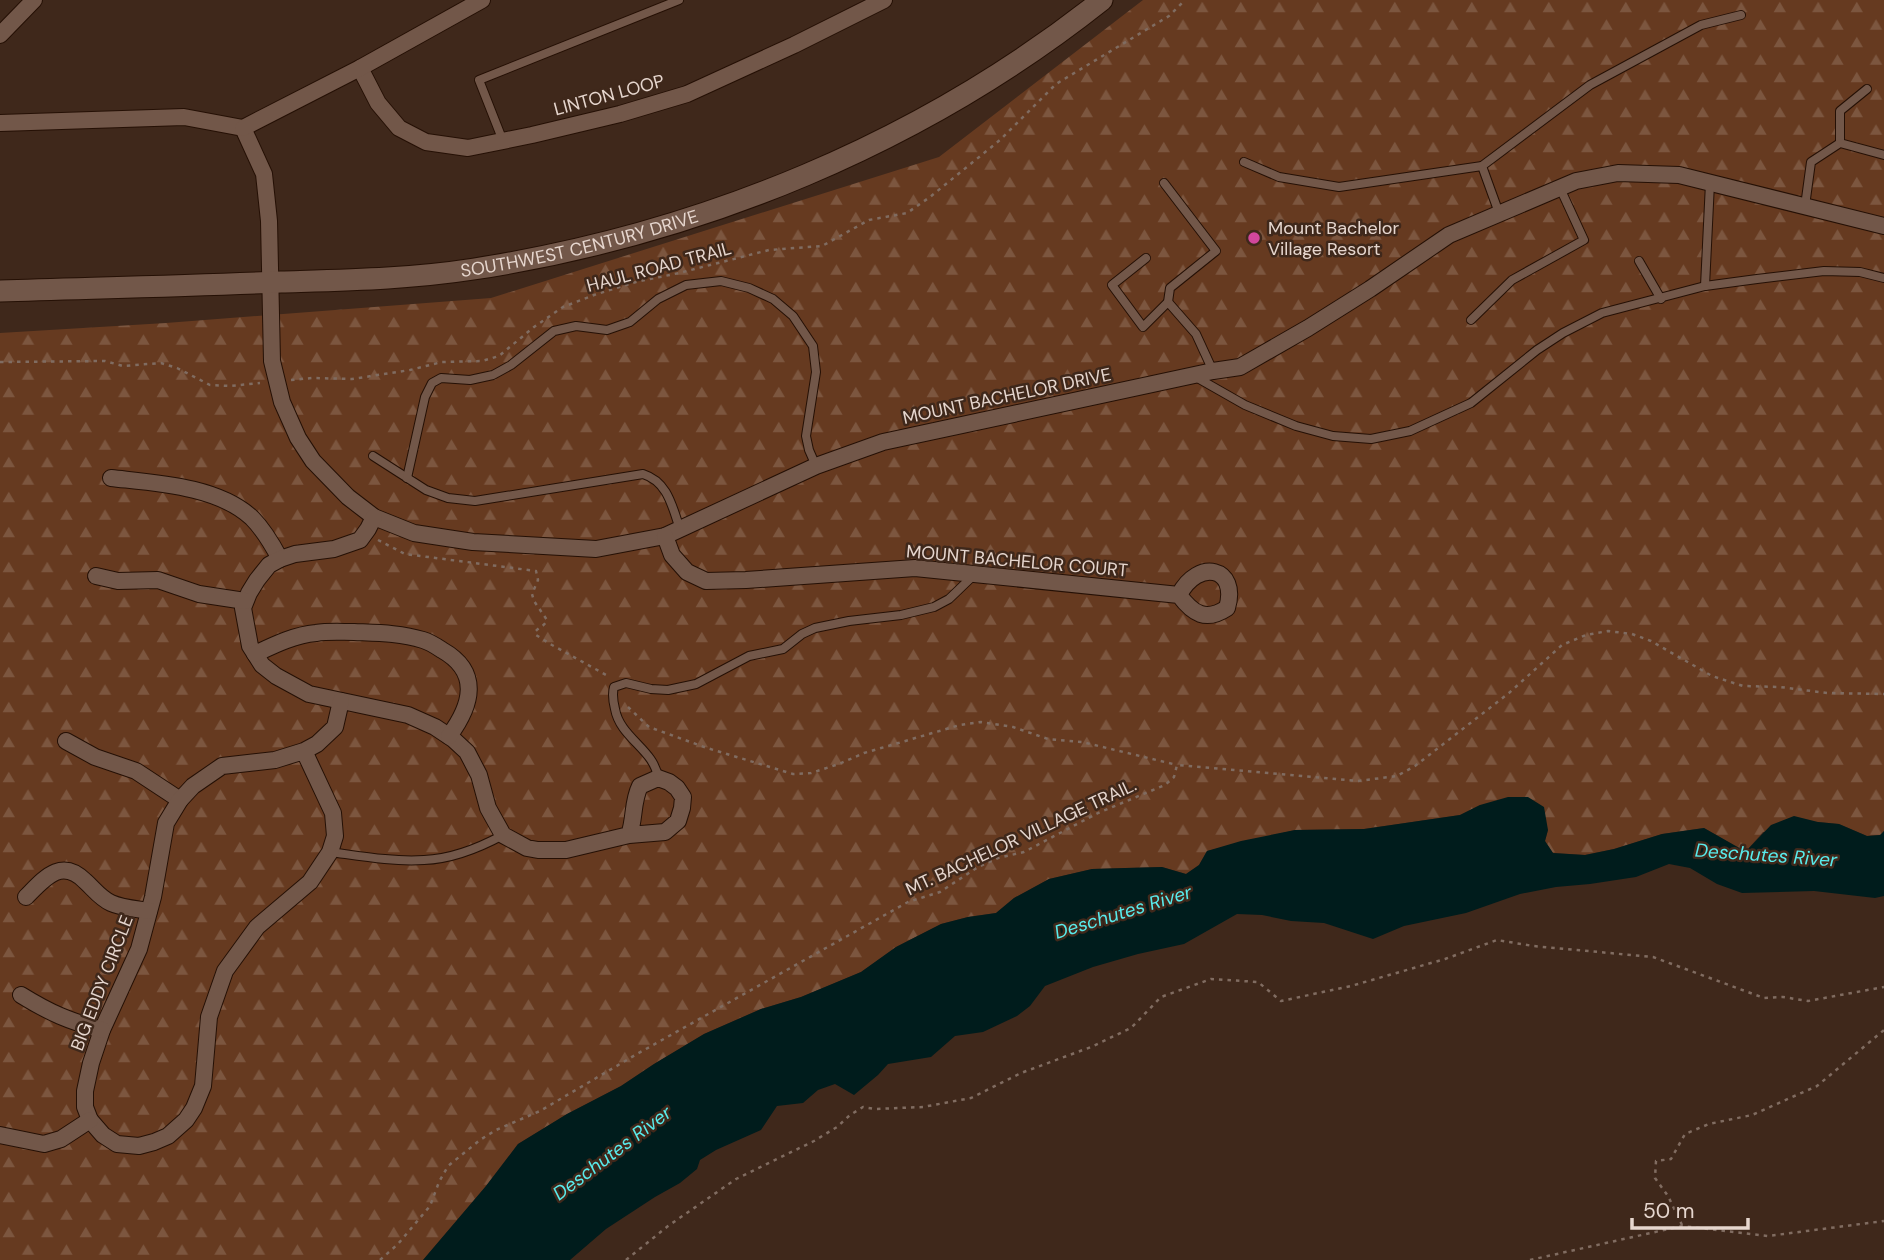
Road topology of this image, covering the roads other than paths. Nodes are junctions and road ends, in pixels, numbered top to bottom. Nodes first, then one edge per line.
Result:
1 (34, 0) edge
2 (482, 0) edge
3 (679, 0) edge
4 (884, 0) edge
5 (1102, 0) edge
6 (1741, 15) dead end
7 (0, 35) edge
8 (360, 68) junction
9 (1867, 89) dead end
10 (0, 123) edge
11 (243, 128) junction
12 (503, 141) junction
13 (1840, 143) junction
14 (1884, 155) edge
15 (1244, 162) dead end
16 (1482, 166) junction
17 (1164, 183) dead end
18 (1710, 183) junction
19 (1559, 188) junction
20 (1805, 206) junction
21 (1499, 214) junction
22 (1884, 226) edge
23 (1146, 258) dead end
24 (1639, 261) dead end
25 (1884, 278) edge
26 (271, 283) junction
27 (1704, 286) junction
28 (0, 291) edge
29 (1661, 299) junction
30 (1168, 302) junction
31 (1471, 320) dead end
32 (1213, 371) junction
33 (1194, 376) junction
34 (373, 456) dead end
35 (816, 466) junction
36 (111, 478) dead end
37 (407, 478) junction
38 (374, 517) junction
39 (680, 529) junction
40 (665, 536) junction
41 (280, 559) junction
42 (976, 573) junction
43 (96, 576) dead end
44 (1179, 595) dead end
45 (245, 601) junction
46 (255, 654) junction
47 (341, 701) junction
48 (449, 736) junction
49 (66, 741) dead end
50 (303, 751) junction
51 (658, 778) junction
52 (180, 800) junction
53 (503, 835) junction
54 (629, 835) junction
55 (330, 852) junction
56 (26, 897) dead end
57 (149, 911) junction
58 (21, 995) dead end
59 (102, 1030) junction
60 (90, 1120) junction
61 (0, 1135) edge

1 - 7 street
2 - 8 street
3 - 12 lane
4 - 12 street, LINTON LOOP
5 - 26 main road, SOUTHWEST CENTURY DRIVE
6 - 16 lane
8 - 11 street
8 - 12 street, LINTON LOOP
9 - 13 lane
10 - 11 street
11 - 26 street, MOUNT BACHELOR DRIVE
13 - 14 lane
13 - 20 lane
15 - 16 lane
16 - 21 lane
17 - 30 lane
18 - 19 street, MOUNT BACHELOR DRIVE
18 - 20 street, MOUNT BACHELOR DRIVE
18 - 27 lane
19 - 21 street, MOUNT BACHELOR DRIVE
19 - 31 lane
20 - 22 street, MOUNT BACHELOR DRIVE
21 - 32 street, MOUNT BACHELOR DRIVE
23 - 30 lane
24 - 29 lane
25 - 27 lane
26 - 28 main road, SOUTHWEST CENTURY DRIVE
26 - 38 street, MOUNT BACHELOR DRIVE
27 - 29 lane
29 - 33 lane
30 - 32 lane
32 - 33 street, MOUNT BACHELOR DRIVE
33 - 35 street, MOUNT BACHELOR DRIVE
34 - 37 lane
35 - 37 lane
35 - 39 street, MOUNT BACHELOR DRIVE
36 - 41 street
37 - 39 lane
38 - 40 street, MOUNT BACHELOR DRIVE
38 - 41 street
39 - 40 street, MOUNT BACHELOR DRIVE
40 - 42 street, MOUNT BACHELOR COURT
41 - 45 street
42 - 44 street, MOUNT BACHELOR COURT
42 - 51 lane
43 - 45 street
45 - 46 street
46 - 47 street
46 - 48 street
47 - 48 street
47 - 50 street, BIG EDDY CIRCLE
48 - 53 street
49 - 52 street
50 - 52 street, BIG EDDY CIRCLE
50 - 55 street
51 - 54 street
51 - 54 street
52 - 57 street, BIG EDDY CIRCLE
53 - 54 street
53 - 55 lane
55 - 60 street
56 - 57 street
57 - 59 street, BIG EDDY CIRCLE
58 - 59 street
59 - 60 street, BIG EDDY CIRCLE
60 - 61 street

